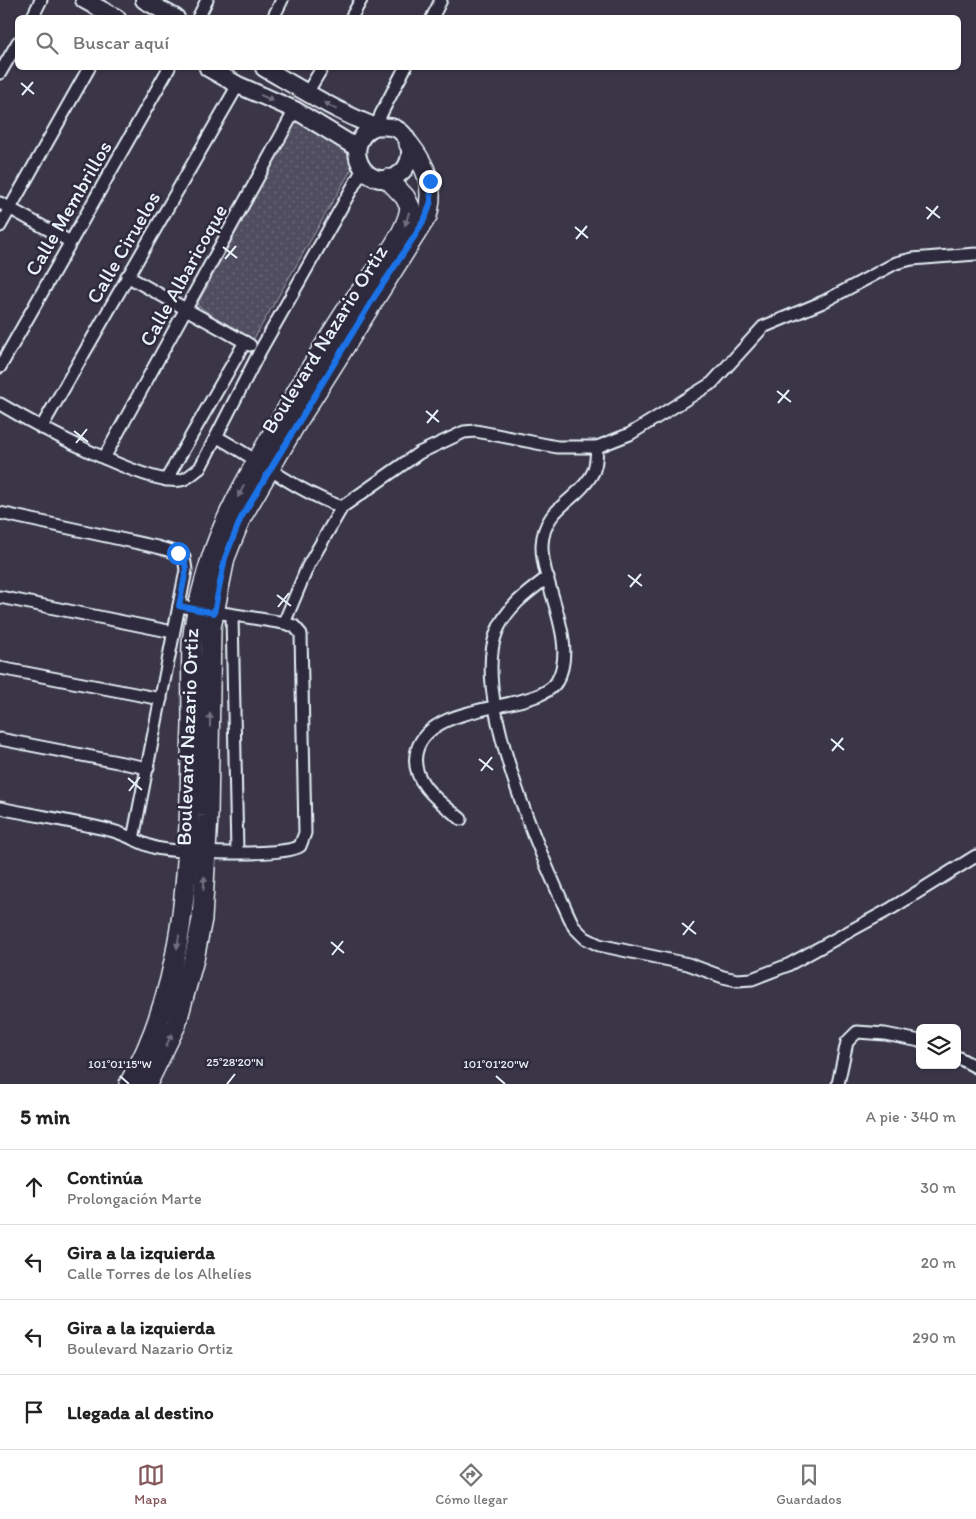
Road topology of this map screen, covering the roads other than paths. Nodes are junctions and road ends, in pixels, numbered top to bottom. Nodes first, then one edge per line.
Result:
1 (41, 0) edge
2 (84, 0) edge
3 (144, 0) edge
4 (207, 0) edge
5 (282, 0) edge
6 (361, 0) edge
7 (441, 0) edge
8 (34, 15) edge
9 (113, 15) edge
10 (171, 15) edge
11 (200, 15) edge
12 (274, 15) edge
13 (353, 15) edge
14 (434, 15) edge
15 (15, 47) edge
16 (88, 70) edge
17 (168, 70) edge
18 (212, 70) edge
19 (267, 70) edge
20 (321, 70) edge
21 (404, 70) edge
22 (0, 73) edge
23 (238, 85) junction
24 (307, 93) junction
25 (295, 110) junction
26 (378, 126) junction
27 (410, 144) junction
28 (357, 148) junction
29 (363, 169) junction
30 (388, 179) junction
31 (5, 205) edge
32 (0, 226) edge
33 (69, 241) junction
34 (976, 254) edge
35 (127, 276) junction
36 (186, 308) junction
37 (245, 342) junction
38 (260, 351) junction
39 (0, 367) edge
40 (0, 404) edge
41 (41, 428) junction
42 (217, 437) junction
43 (597, 447) junction
44 (104, 458) junction
45 (264, 464) junction
46 (166, 480) junction
47 (342, 507) junction
48 (0, 513) edge
49 (548, 577) junction
50 (0, 597) edge
51 (179, 606) junction
52 (206, 611) junction
53 (232, 616) junction
54 (284, 623) junction
55 (173, 632) junction
56 (0, 668) edge
57 (161, 698) junction
58 (496, 705) junction
59 (0, 738) edge
60 (148, 768) junction
61 (0, 808) edge
62 (461, 819) dead end
63 (133, 839) junction
64 (198, 851) junction
65 (237, 852) junction
66 (976, 856) edge
67 (916, 1040) edge
68 (961, 1059) edge
69 (976, 1067) edge
70 (129, 1084) edge
71 (147, 1084) edge
72 (838, 1084) edge

1 - 8 street
2 - 9 street
3 - 10 street
4 - 11 street
5 - 12 street
6 - 13 street
7 - 14 street
15 - 22 street
16 - 31 street
17 - 33 street, Calle Membrillos
18 - 23 street
19 - 24 street
20 - 24 street
21 - 26 street
23 -> 25 street
23 - 35 street, Calle Ciruelos
26 -> 24 street
25 - 28 street
25 - 36 street, Calle Albaricoque
26 - 27 street
26 - 28 street
27 - 30 street
27 - 45 main road, Boulevard Nazario Ortiz
28 - 29 street
29 - 30 street
29 - 38 street
30 -> 45 main road, Boulevard Nazario Ortiz
31 - 32 street
31 - 33 street
33 - 39 street, Calle Membrillos
34 - 43 street
35 - 36 street
35 - 41 street, Calle Ciruelos
36 - 37 street
36 - 44 street, Calle Albaricoque
37 - 38 street
37 - 46 street
38 - 42 street
40 - 41 street
41 - 44 street
42 - 45 street
42 - 46 street
43 - 47 street
43 - 49 street
44 - 46 street
45 - 47 street
45 - 52 main road, Boulevard Nazario Ortiz
47 - 54 street
48 - 51 street
49 - 58 street
49 - 58 street
50 - 55 street
51 - 52 street
51 - 55 street
52 - 53 street
52 - 64 main road, Boulevard Nazario Ortiz
53 - 54 street
53 - 65 street
54 - 65 street
55 - 57 street
56 - 57 street
57 - 60 street
58 - 62 street
58 - 66 street
59 - 60 street
60 - 63 street
61 - 63 street
63 - 64 street
64 - 65 street
64 -> 70 main road, Boulevard Nazario Ortiz
71 -> 64 main road, Boulevard Nazario Ortiz
67 - 72 street
68 - 69 street

